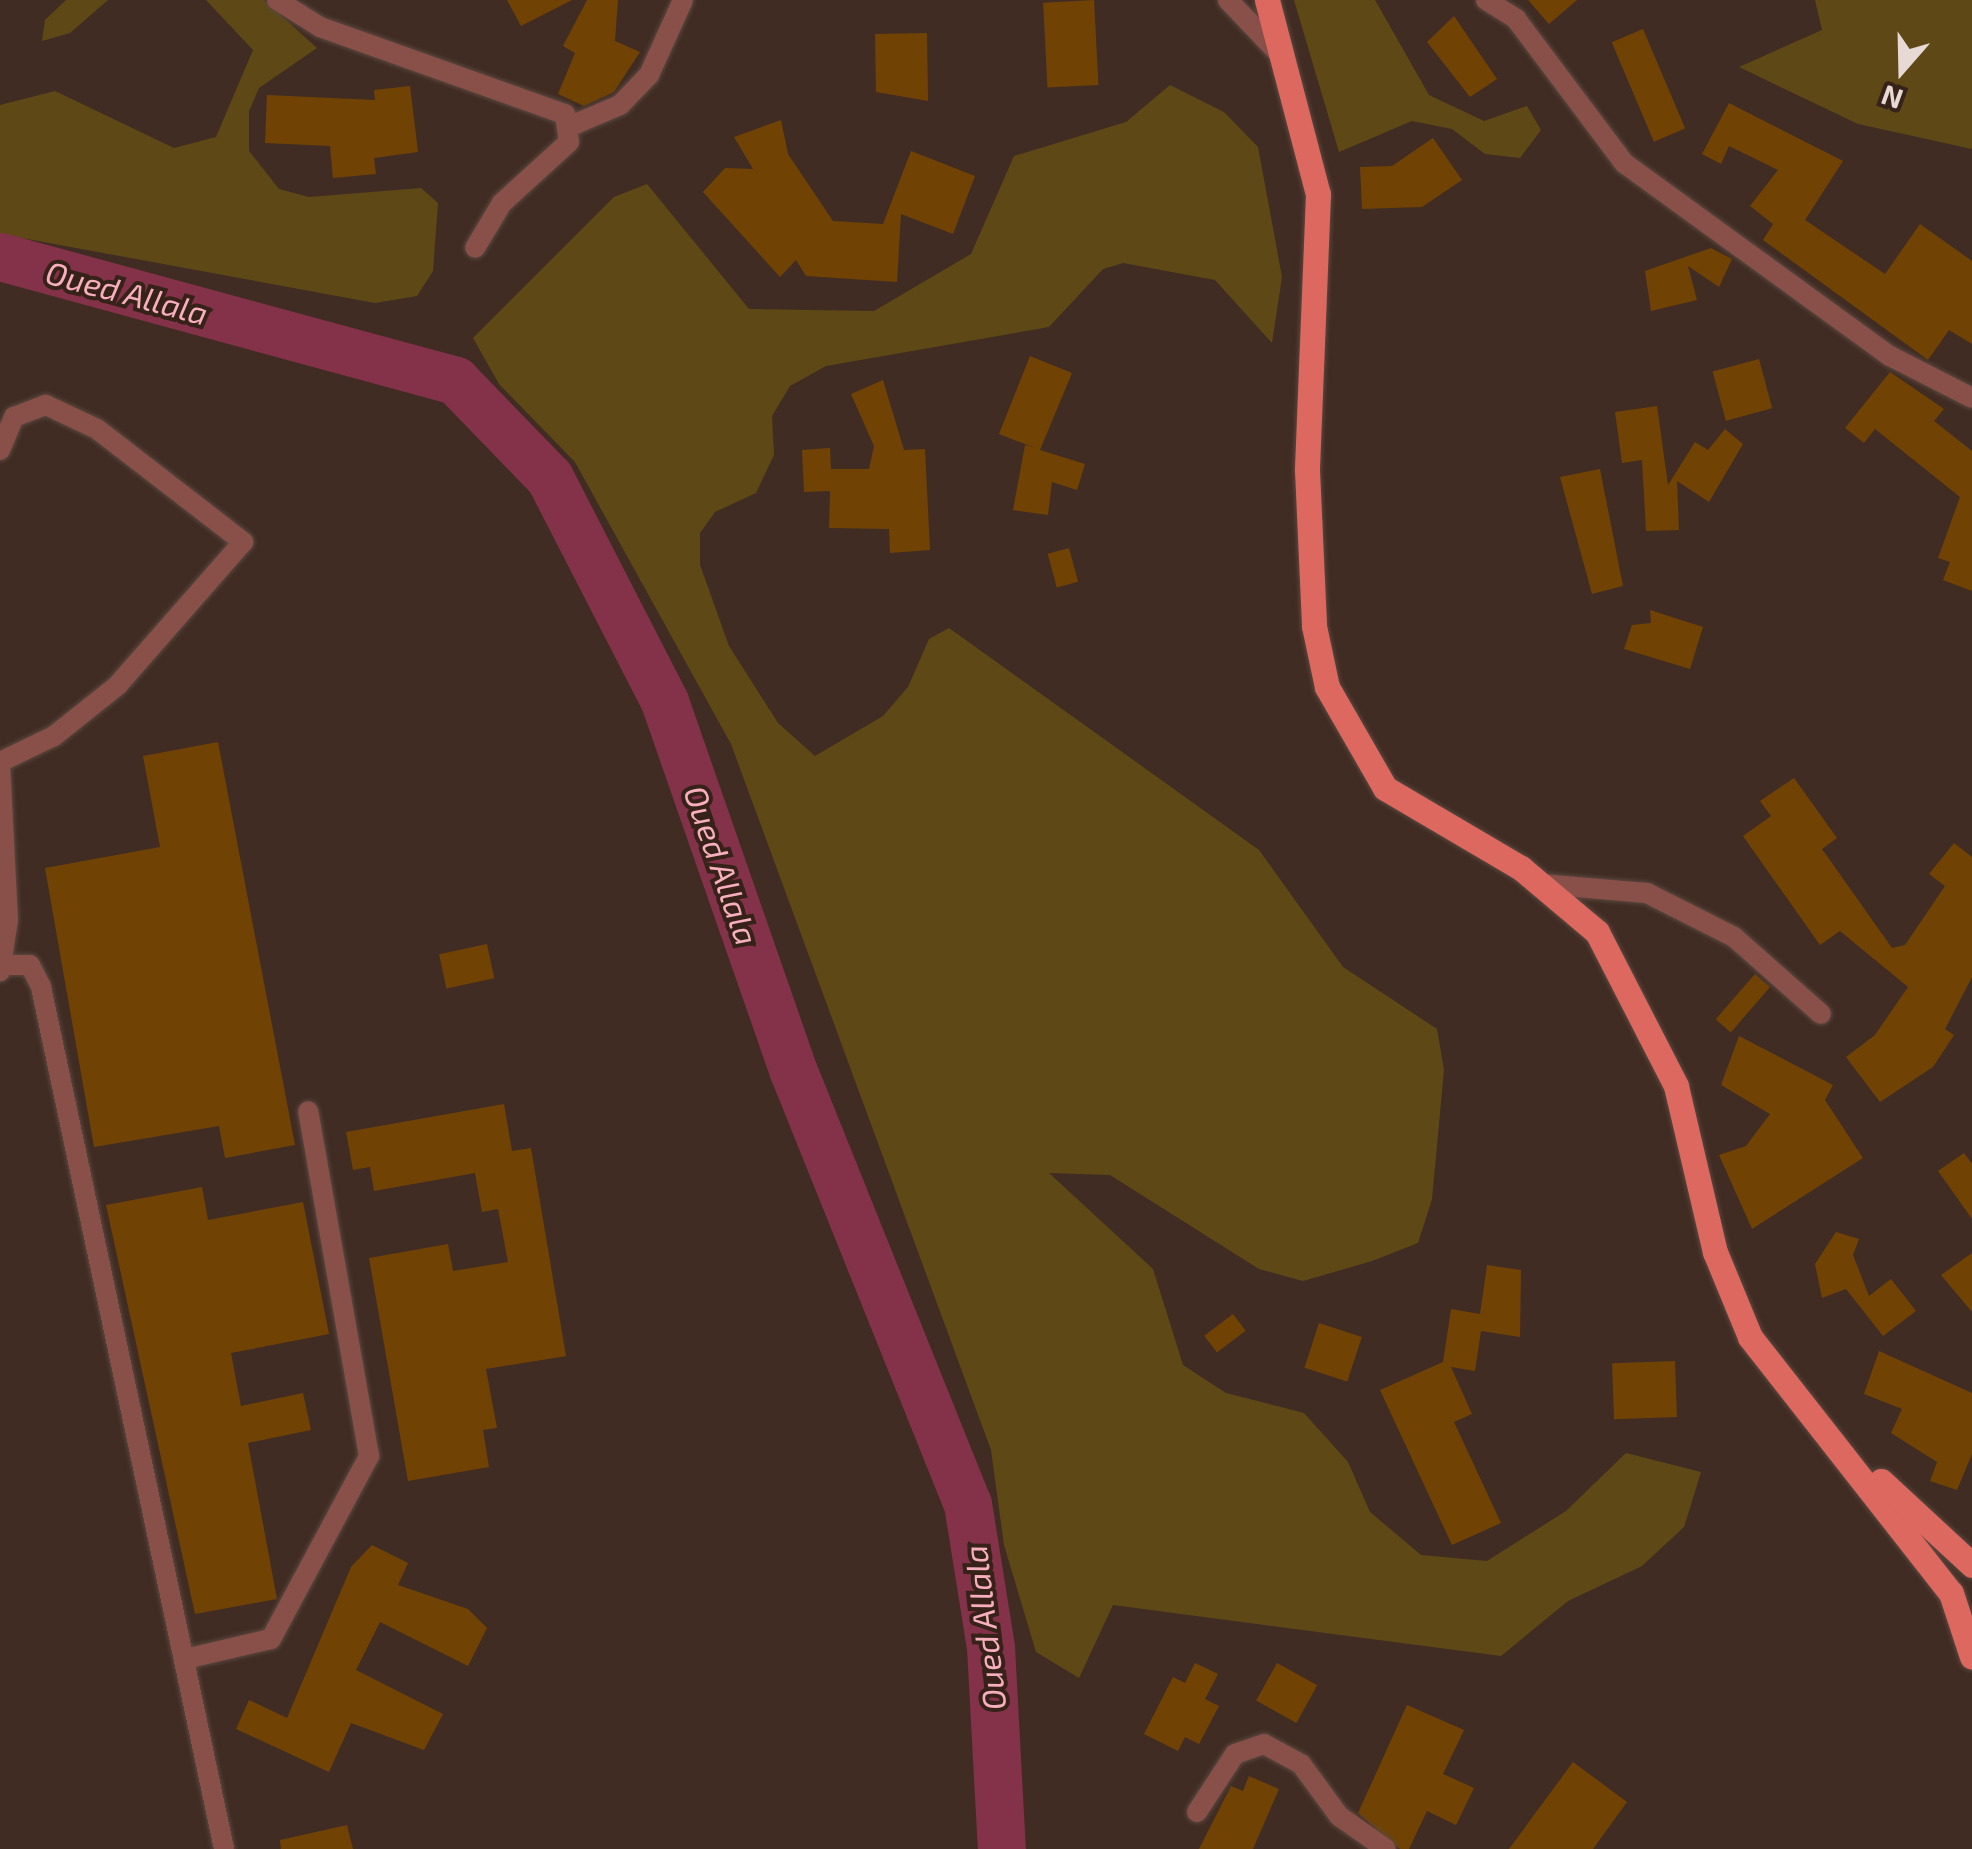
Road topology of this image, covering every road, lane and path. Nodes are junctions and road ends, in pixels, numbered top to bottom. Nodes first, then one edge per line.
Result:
1 (277, 0) edge
2 (684, 0) edge
3 (1228, 0) edge
4 (1267, 0) edge
5 (1486, 0) edge
6 (1284, 60) junction
7 (573, 125) junction
8 (475, 248) dead end
9 (1972, 398) edge
10 (0, 450) edge
11 (0, 762) edge
12 (1542, 884) junction
13 (1, 968) edge
14 (1820, 1014) dead end
15 (308, 1111) dead end
16 (1858, 1464) junction
17 (1972, 1565) edge
18 (1972, 1656) edge
19 (185, 1659) junction
20 (1198, 1812) dead end
21 (224, 1849) edge
22 (1386, 1849) edge

1 - 7 street
2 - 7 street
3 - 6 street
4 - 6 main road
5 - 9 street
6 - 12 main road
7 - 8 street
10 - 11 street
11 - 13 street
12 - 14 street
12 - 16 main road
13 - 19 street
15 - 19 street
16 - 17 main road
16 - 18 main road
19 - 21 street
20 - 22 street

